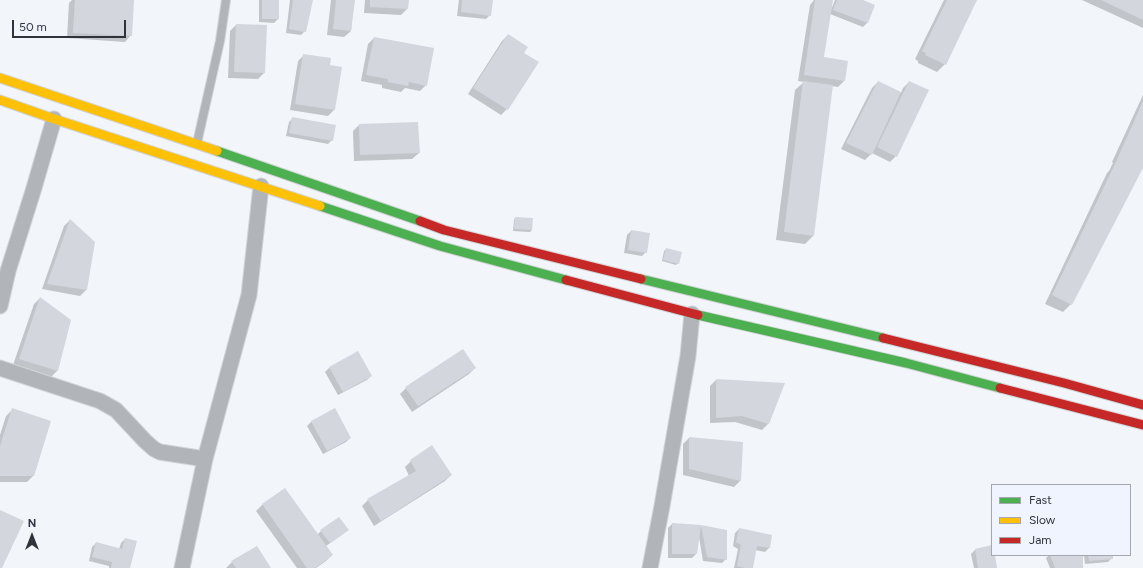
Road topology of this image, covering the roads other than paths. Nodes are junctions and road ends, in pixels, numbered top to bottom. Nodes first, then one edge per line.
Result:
1 (226, 0) edge
2 (0, 78) edge
3 (0, 100) edge
4 (54, 119) junction
5 (197, 144) junction
6 (261, 186) junction
7 (444, 230) junction
8 (440, 246) junction
9 (0, 306) edge
10 (692, 314) junction
11 (910, 345) junction
12 (906, 363) junction
13 (0, 368) edge
14 (1143, 405) edge
15 (1143, 425) edge
16 (205, 459) junction
17 (182, 568) edge
18 (650, 568) edge

1 - 5 lane
2 - 5 street
3 - 4 street
4 - 6 street
4 - 9 street
5 - 7 street
6 - 8 street
6 - 16 street
7 - 8 street
7 - 11 street
8 - 10 street
10 - 12 street
10 - 18 street
11 - 12 street
11 - 14 street
12 - 15 street
13 - 16 street
16 - 17 street

